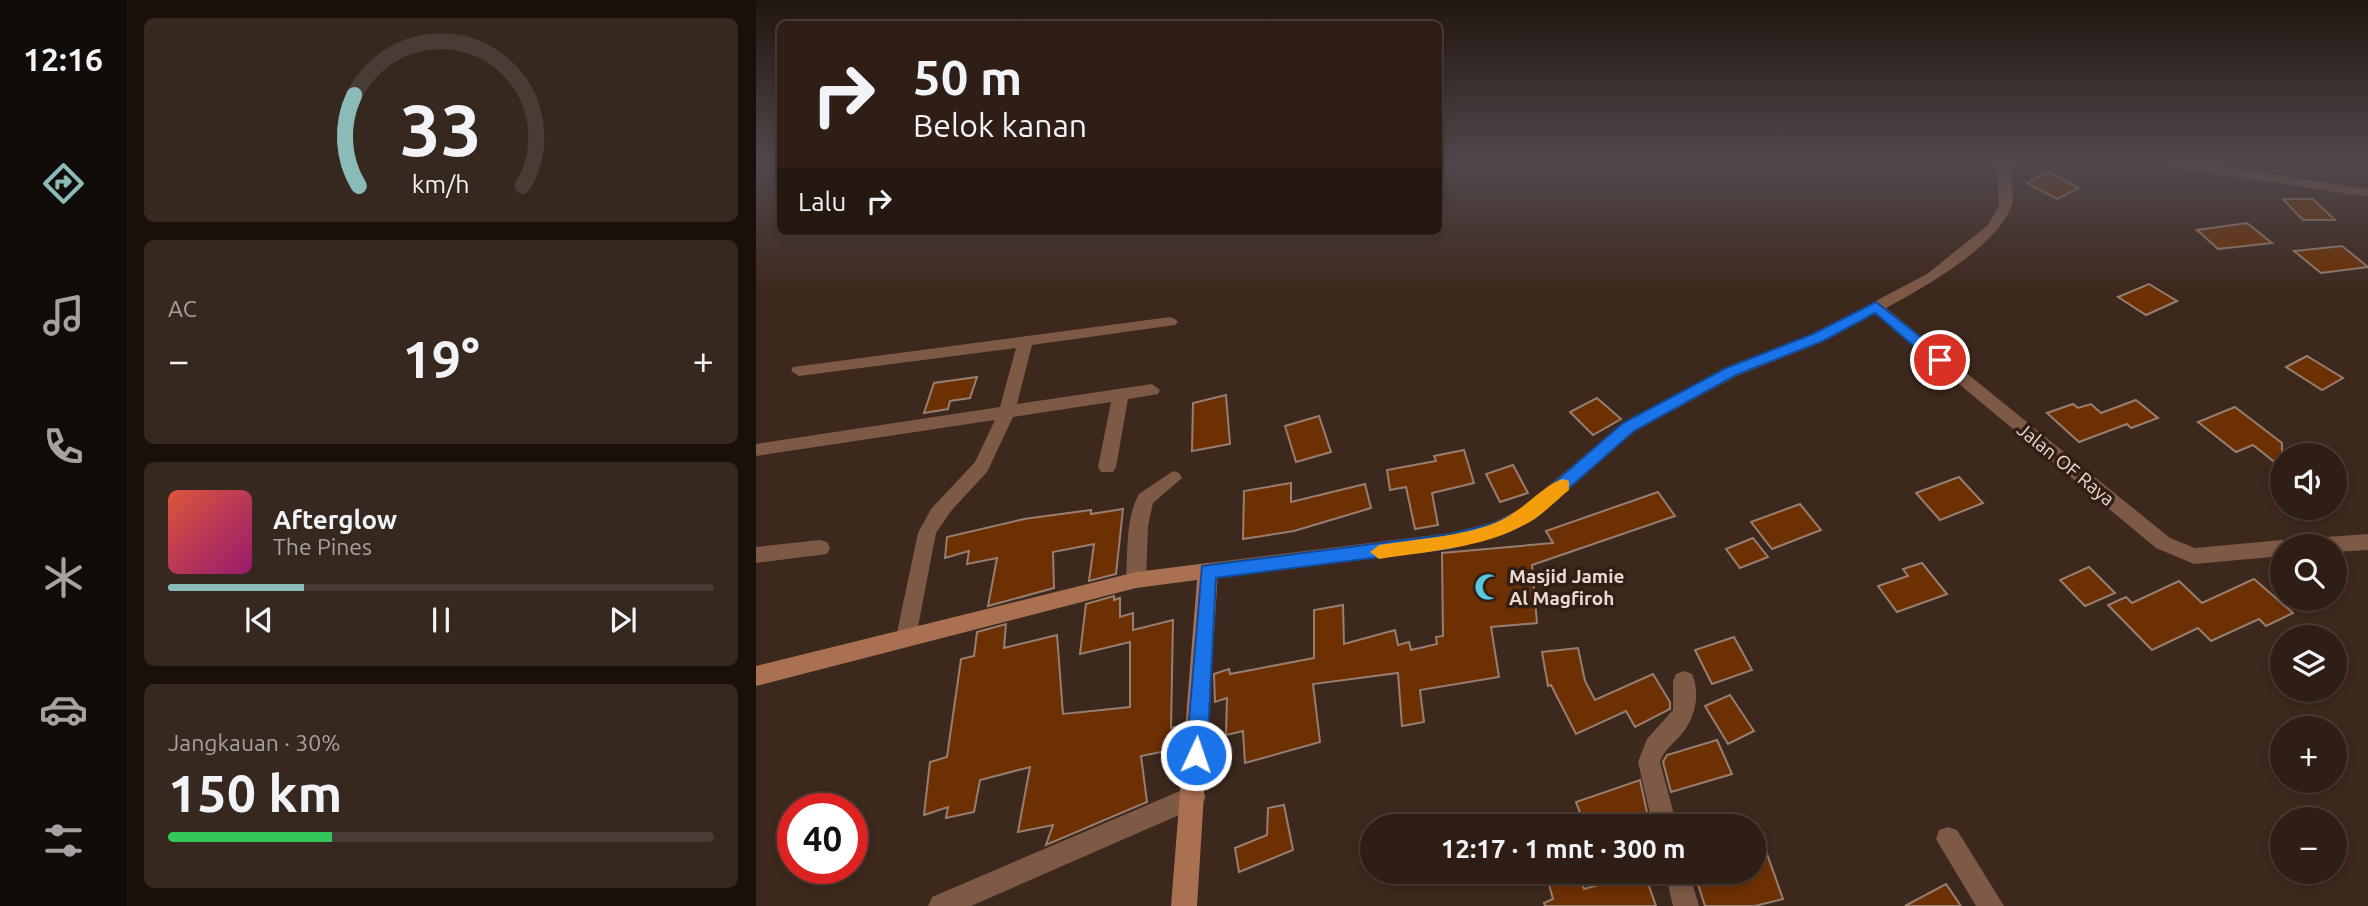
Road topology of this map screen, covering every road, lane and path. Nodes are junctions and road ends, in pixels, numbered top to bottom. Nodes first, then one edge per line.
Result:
1 (2005, 206) edge
2 (1876, 307) junction
3 (1170, 322) dead end
4 (1025, 341) junction
5 (799, 371) dead end
6 (1152, 390) dead end
7 (1121, 394) junction
8 (1006, 412) junction
9 (756, 450) edge
10 (1107, 467) dead end
11 (1173, 478) dead end
12 (2368, 542) edge
13 (2347, 544) edge
14 (820, 548) dead end
15 (2270, 549) edge
16 (756, 555) edge
17 (1208, 571) junction
18 (1136, 580) junction
19 (906, 637) junction
20 (756, 676) edge
21 (1684, 681) dead end
22 (1194, 797) junction
23 (1662, 814) edge
24 (1948, 839) dead end
25 (1680, 884) edge
26 (941, 906) edge
27 (1184, 906) edge
28 (1686, 906) edge
29 (1991, 906) edge

1 - 2 street
2 - 15 street, Jalan OF Raya
2 - 17 street
3 - 4 street
4 - 5 street
4 - 8 street
6 - 7 street
7 - 8 street
7 - 10 street
8 - 9 street
8 - 19 street
11 - 18 street
12 - 13 street
14 - 16 street
17 - 18 street
17 - 22 street
18 - 19 street
19 - 20 street
21 - 23 street
22 - 26 street
22 - 27 street
24 - 29 street
25 - 28 street

